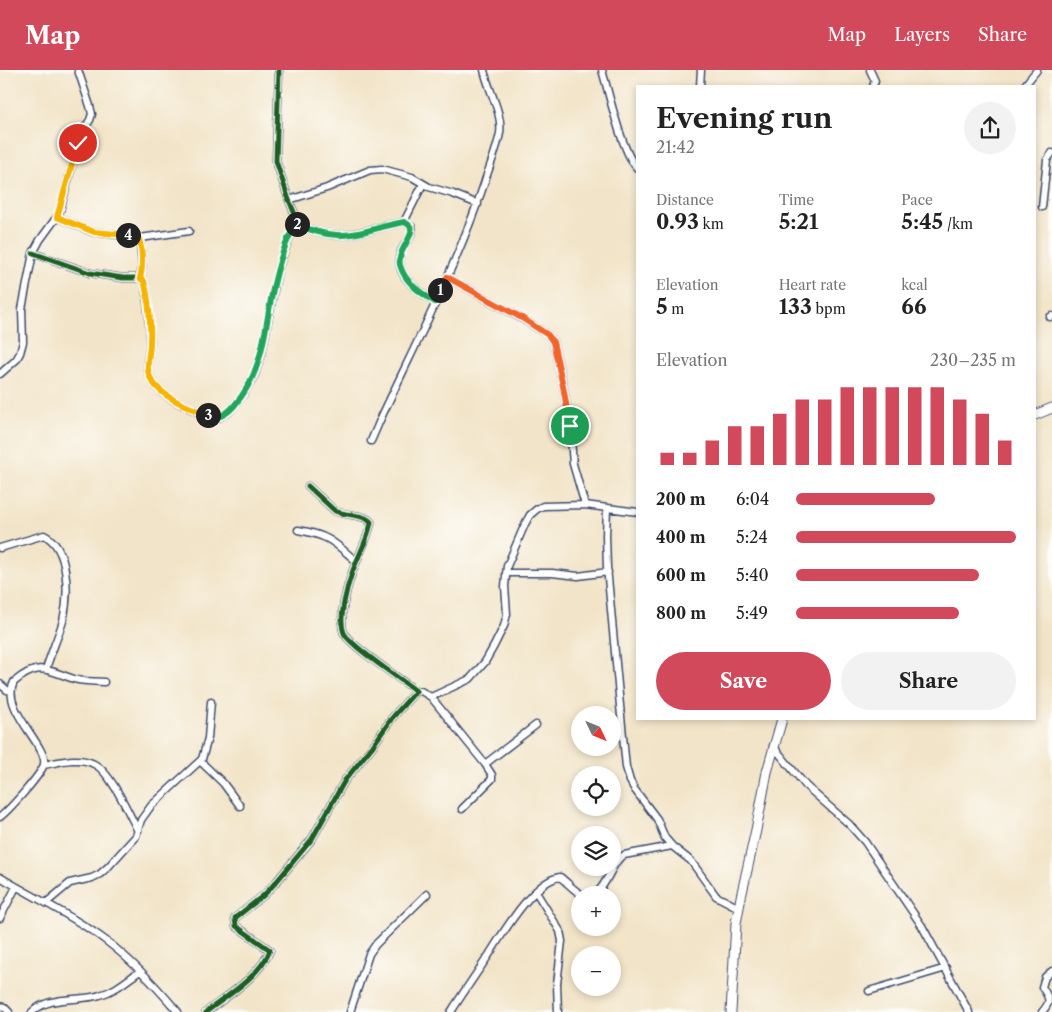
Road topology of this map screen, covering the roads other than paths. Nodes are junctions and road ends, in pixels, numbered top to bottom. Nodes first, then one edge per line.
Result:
1 (78, 70) edge
2 (279, 70) edge
3 (484, 70) edge
4 (602, 70) edge
5 (701, 70) edge
6 (870, 70) edge
7 (1037, 70) edge
8 (700, 85) edge
9 (873, 85) edge
10 (1025, 85) edge
11 (1052, 153) edge
12 (636, 167) edge
13 (423, 184) junction
14 (289, 200) junction
15 (478, 204) junction
16 (1042, 207) dead end
17 (57, 217) junction
18 (404, 222) junction
19 (296, 224) junction
20 (189, 231) dead end
21 (140, 238) junction
22 (33, 253) junction
23 (447, 277) junction
24 (140, 278) junction
25 (435, 302) junction
26 (0, 374) edge
27 (1052, 408) edge
28 (1036, 415) edge
29 (372, 441) dead end
30 (308, 486) dead end
31 (585, 505) junction
32 (607, 508) junction
33 (636, 512) edge
34 (298, 530) dead end
35 (0, 548) edge
36 (356, 561) junction
37 (608, 572) junction
38 (506, 573) junction
39 (46, 669) junction
40 (104, 682) dead end
41 (0, 684) edge
42 (7, 690) junction
43 (416, 691) junction
44 (431, 697) junction
45 (211, 702) dead end
46 (782, 720) edge
47 (536, 725) dead end
48 (773, 746) junction
49 (200, 761) junction
50 (485, 764) junction
51 (44, 765) junction
52 (240, 806) dead end
53 (462, 809) dead end
54 (0, 817) edge
55 (138, 831) junction
56 (672, 846) junction
57 (0, 877) edge
58 (16, 887) junction
59 (536, 892) junction
60 (427, 894) dead end
61 (46, 903) junction
62 (739, 908) junction
63 (0, 918) edge
64 (946, 968) junction
65 (140, 971) junction
66 (1052, 971) edge
67 (869, 991) dead end
68 (0, 1006) edge
69 (8, 1012) edge
70 (32, 1012) edge
71 (178, 1012) edge
72 (206, 1012) edge
73 (350, 1012) edge
74 (451, 1012) edge
75 (558, 1012) edge
76 (732, 1012) edge
77 (969, 1012) edge
78 (1042, 1012) edge

1 - 17 street
2 - 14 street
3 - 15 street
4 - 12 street
5 - 8 street
6 - 9 street
7 - 10 street
11 - 16 street
13 - 14 street
13 - 15 street
13 - 18 street
14 - 19 street
15 - 23 street
17 - 21 street
17 - 22 street
18 - 19 street
18 - 25 street
19 - 24 street
20 - 21 street
21 - 24 street
22 - 24 street
22 - 26 street
23 - 25 street
23 - 31 street
25 - 29 street
27 - 28 street
30 - 36 street
31 - 32 street
31 - 38 street
32 - 33 street
32 - 37 street
34 - 36 street
35 - 39 street
36 - 43 street
37 - 38 street
37 - 56 street
38 - 44 street
39 - 40 street
39 - 42 street
41 - 42 street
42 - 51 street
43 - 44 street
43 - 72 street
44 - 50 street
45 - 49 street
46 - 48 street
47 - 50 street
48 - 62 street
48 - 64 street
49 - 52 street
49 - 55 street
50 - 53 street
51 - 54 street
51 - 55 street
55 - 61 street
56 - 59 street
56 - 62 street
57 - 58 street
58 - 61 street
58 - 63 street
59 - 74 street
59 - 75 street
60 - 73 street
61 - 65 street
62 - 76 street
64 - 67 street
64 - 77 street
65 - 70 street
65 - 71 street
66 - 78 street
68 - 69 street

